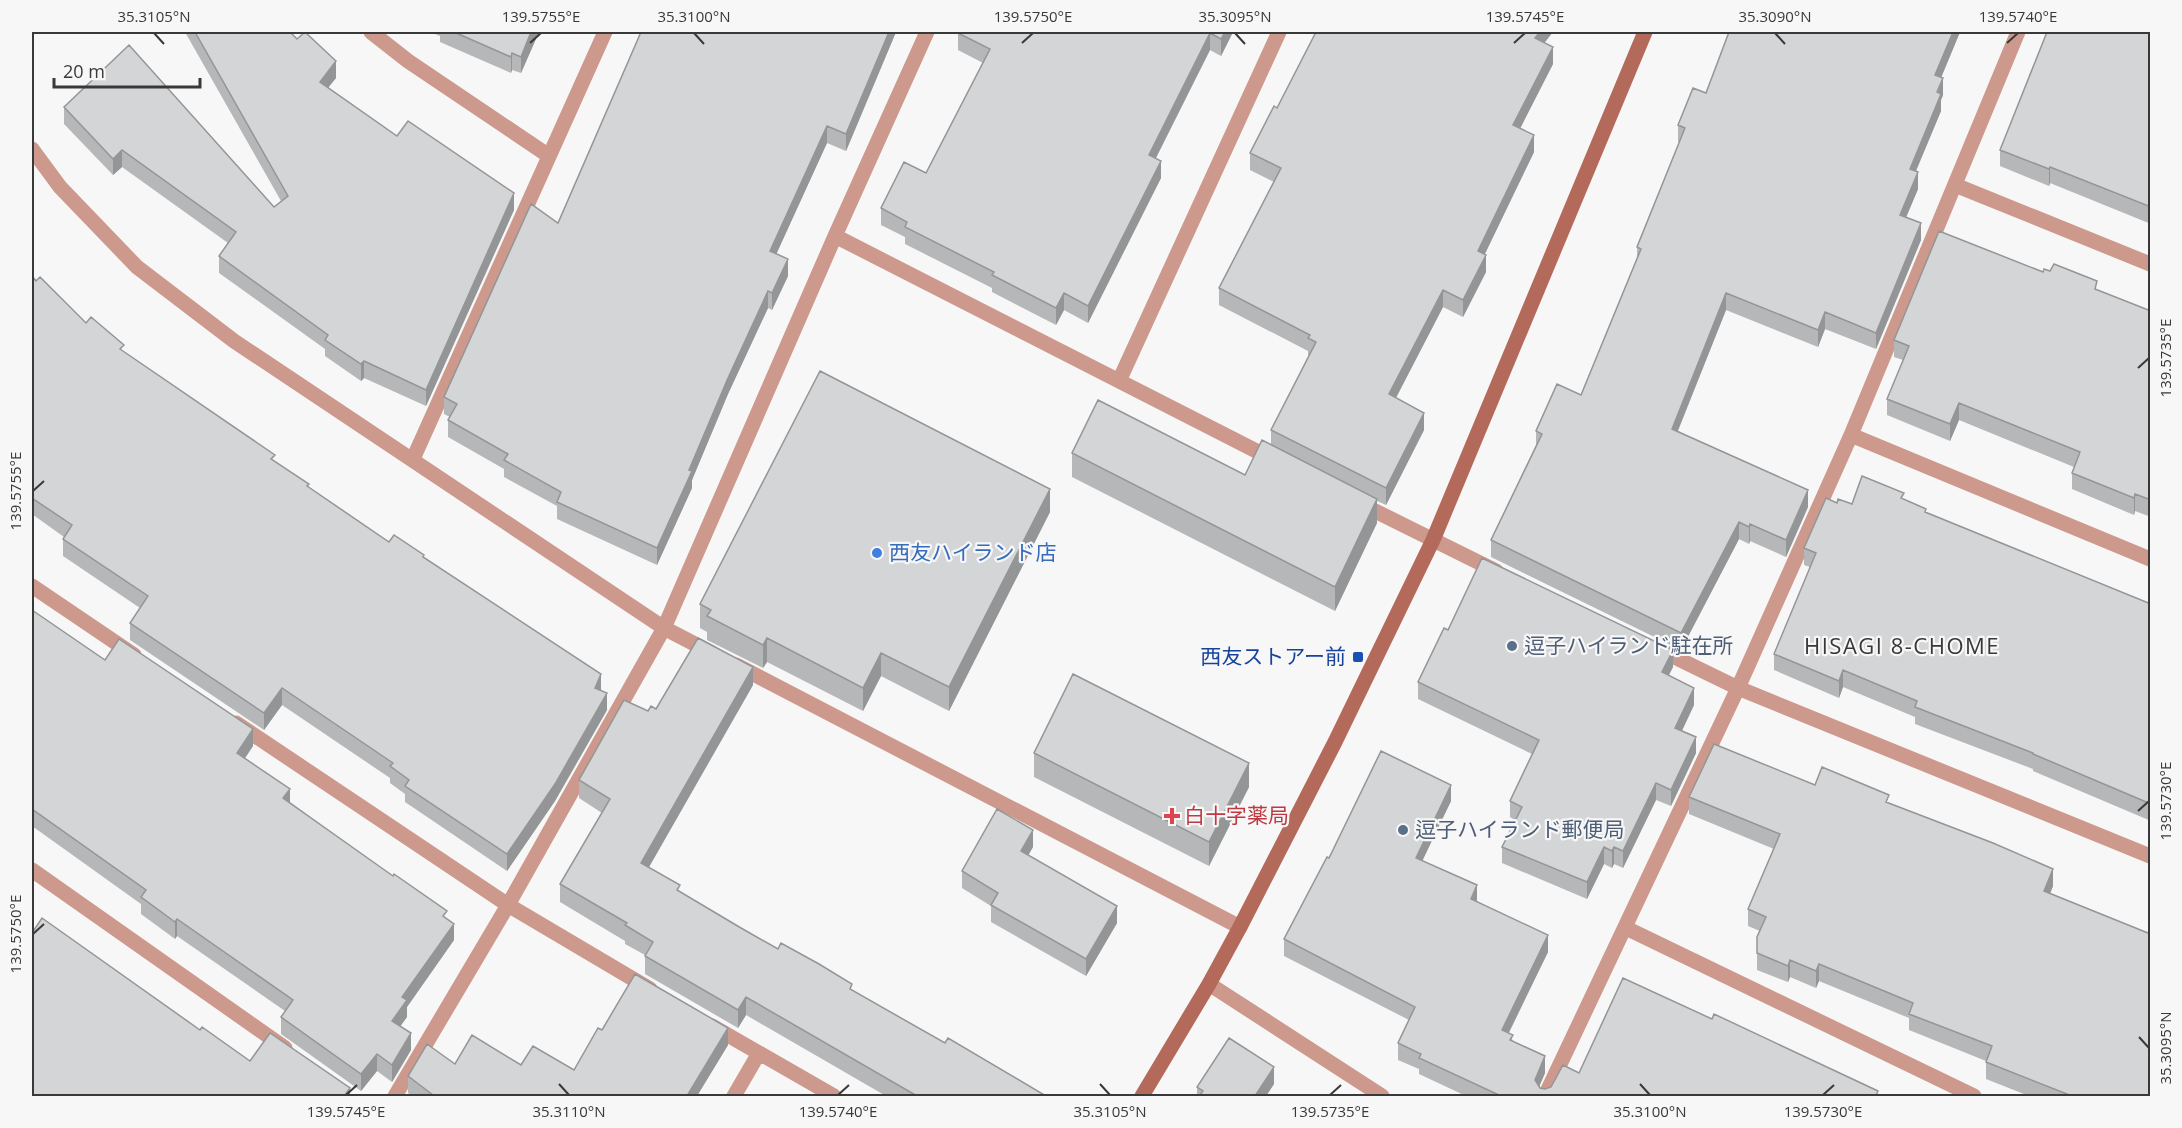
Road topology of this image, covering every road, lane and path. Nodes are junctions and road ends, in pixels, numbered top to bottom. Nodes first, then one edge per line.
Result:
1 (371, 32) edge
2 (605, 32) edge
3 (927, 32) edge
4 (1279, 32) edge
5 (1645, 32) edge
6 (2018, 32) edge
7 (32, 148) edge
8 (549, 156) junction
9 (1955, 185) junction
10 (835, 236) junction
11 (2151, 264) edge
12 (1119, 381) junction
13 (1851, 435) junction
14 (413, 459) junction
15 (1286, 466) edge
16 (1348, 497) edge
17 (1433, 540) junction
18 (2151, 558) edge
19 (1513, 579) edge
20 (32, 586) edge
21 (664, 628) junction
22 (1643, 642) edge
23 (151, 666) edge
24 (1738, 688) junction
25 (221, 713) edge
26 (2151, 856) edge
27 (32, 870) edge
28 (508, 905) junction
29 (1240, 927) junction
30 (1626, 928) junction
31 (1209, 984) junction
32 (658, 994) edge
33 (698, 1018) edge
34 (759, 1053) junction
35 (295, 1055) edge
36 (395, 1096) edge
37 (734, 1096) edge
38 (834, 1096) edge
39 (1142, 1096) edge
40 (1382, 1096) edge
41 (1545, 1096) edge
42 (1974, 1096) edge

1 - 8 street
2 - 8 street
3 - 10 street
4 - 12 street
5 - 17 street
6 - 9 street
7 - 14 street
8 - 14 street
9 - 11 street
9 - 13 street
10 - 12 street
10 - 21 street
12 - 15 street
13 - 18 street
13 - 24 street
14 - 21 street
16 - 17 street
17 - 19 street
17 - 29 street
20 - 23 street
21 - 28 street
21 - 29 street
22 - 24 street
24 - 26 street
24 - 30 street
25 - 28 street
27 - 35 street
28 - 32 street
28 - 36 street
29 - 31 street
30 - 41 street
30 - 42 street
31 - 39 street
31 - 40 street
33 - 34 street
34 - 37 street
34 - 38 street

